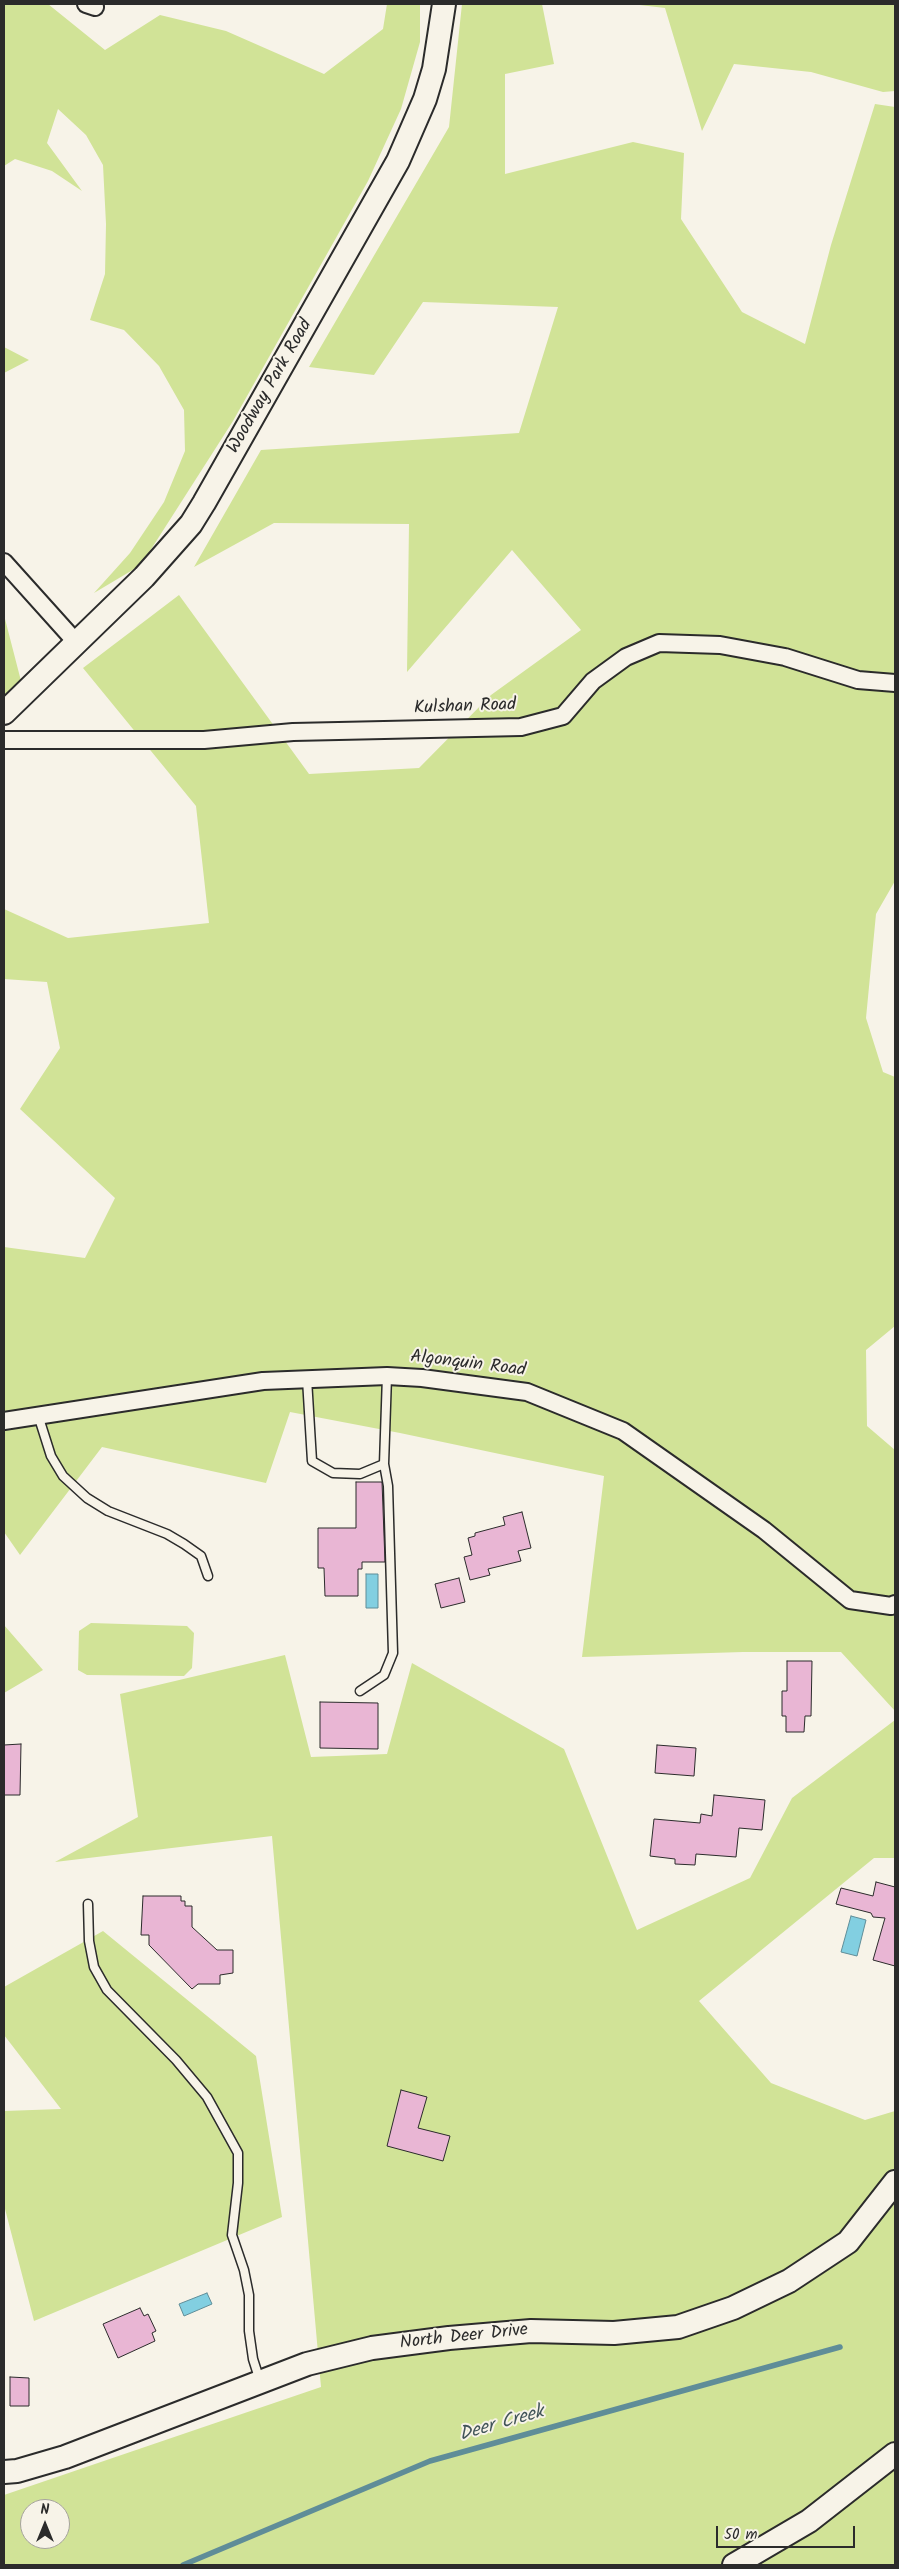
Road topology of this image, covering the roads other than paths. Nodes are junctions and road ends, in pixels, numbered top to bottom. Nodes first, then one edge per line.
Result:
1 (444, 4) edge
2 (4, 562) edge
3 (76, 641) junction
4 (895, 683) edge
5 (4, 713) edge
6 (4, 740) edge
7 (386, 1376) junction
8 (307, 1379) junction
9 (38, 1416) junction
10 (4, 1421) edge
11 (384, 1464) junction
12 (208, 1576) dead end
13 (895, 1604) edge
14 (360, 1691) dead end
15 (88, 1904) dead end
16 (895, 2182) edge
17 (260, 2383) junction
18 (895, 2454) edge
19 (4, 2472) edge
20 (734, 2565) edge

1 - 3 street, Woodway Park Road
2 - 3 street
3 - 5 street, Woodway Park Road
4 - 6 street, Kulshan Road
7 - 8 street, Algonquin Road
7 - 11 lane
7 - 13 street, Algonquin Road
8 - 9 street, Algonquin Road
8 - 11 lane
9 - 10 street, Algonquin Road
9 - 12 lane
11 - 14 lane
15 - 17 lane
16 - 17 street, North Deer Drive
17 - 19 street, North Deer Drive
18 - 20 street

